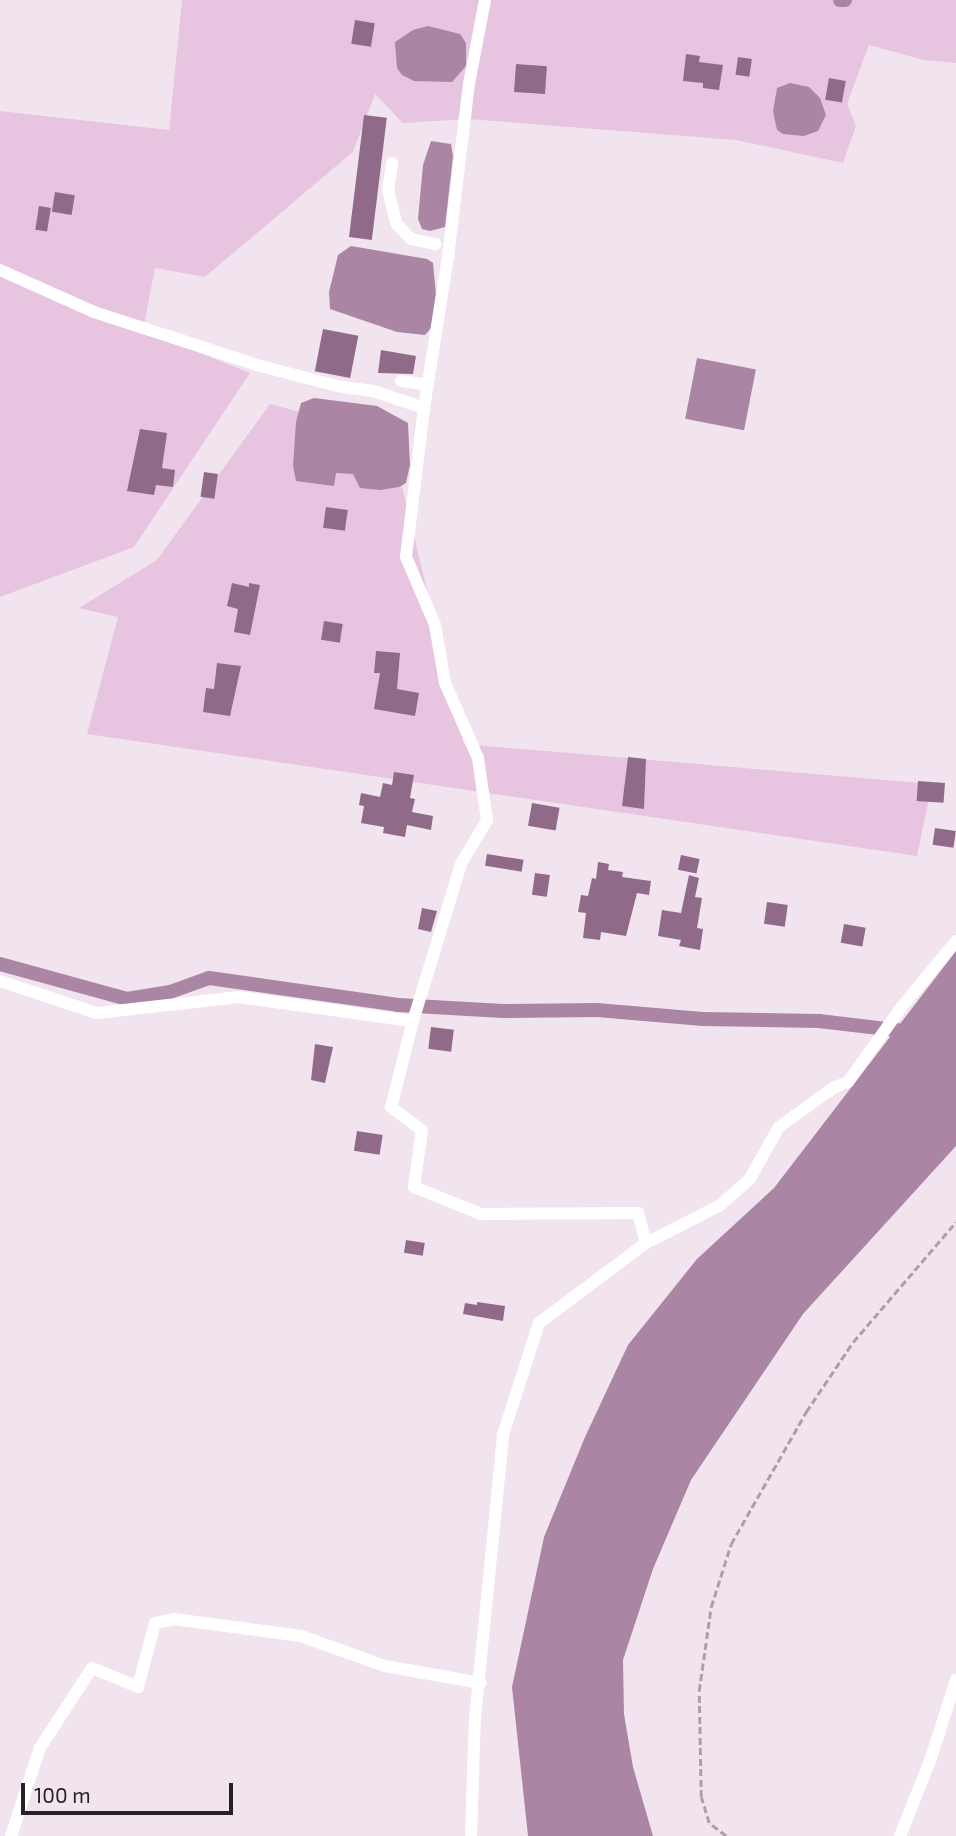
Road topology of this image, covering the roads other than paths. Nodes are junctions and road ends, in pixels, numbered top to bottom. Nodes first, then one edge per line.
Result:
1 (485, 0) edge
2 (392, 163) dead end
3 (435, 244) dead end
4 (0, 270) edge
5 (401, 381) dead end
6 (428, 386) junction
7 (424, 408) junction
8 (956, 941) edge
9 (0, 981) edge
10 (414, 1018) junction
11 (646, 1243) junction
12 (956, 1680) edge
13 (480, 1683) junction
14 (11, 1836) edge
15 (471, 1836) edge
16 (900, 1836) edge

1 - 6 street
2 - 3 street
4 - 7 street
5 - 6 street
6 - 7 street
7 - 10 street
8 - 11 street
9 - 10 street
10 - 11 street
11 - 13 street
12 - 16 street
13 - 14 street
13 - 15 street

